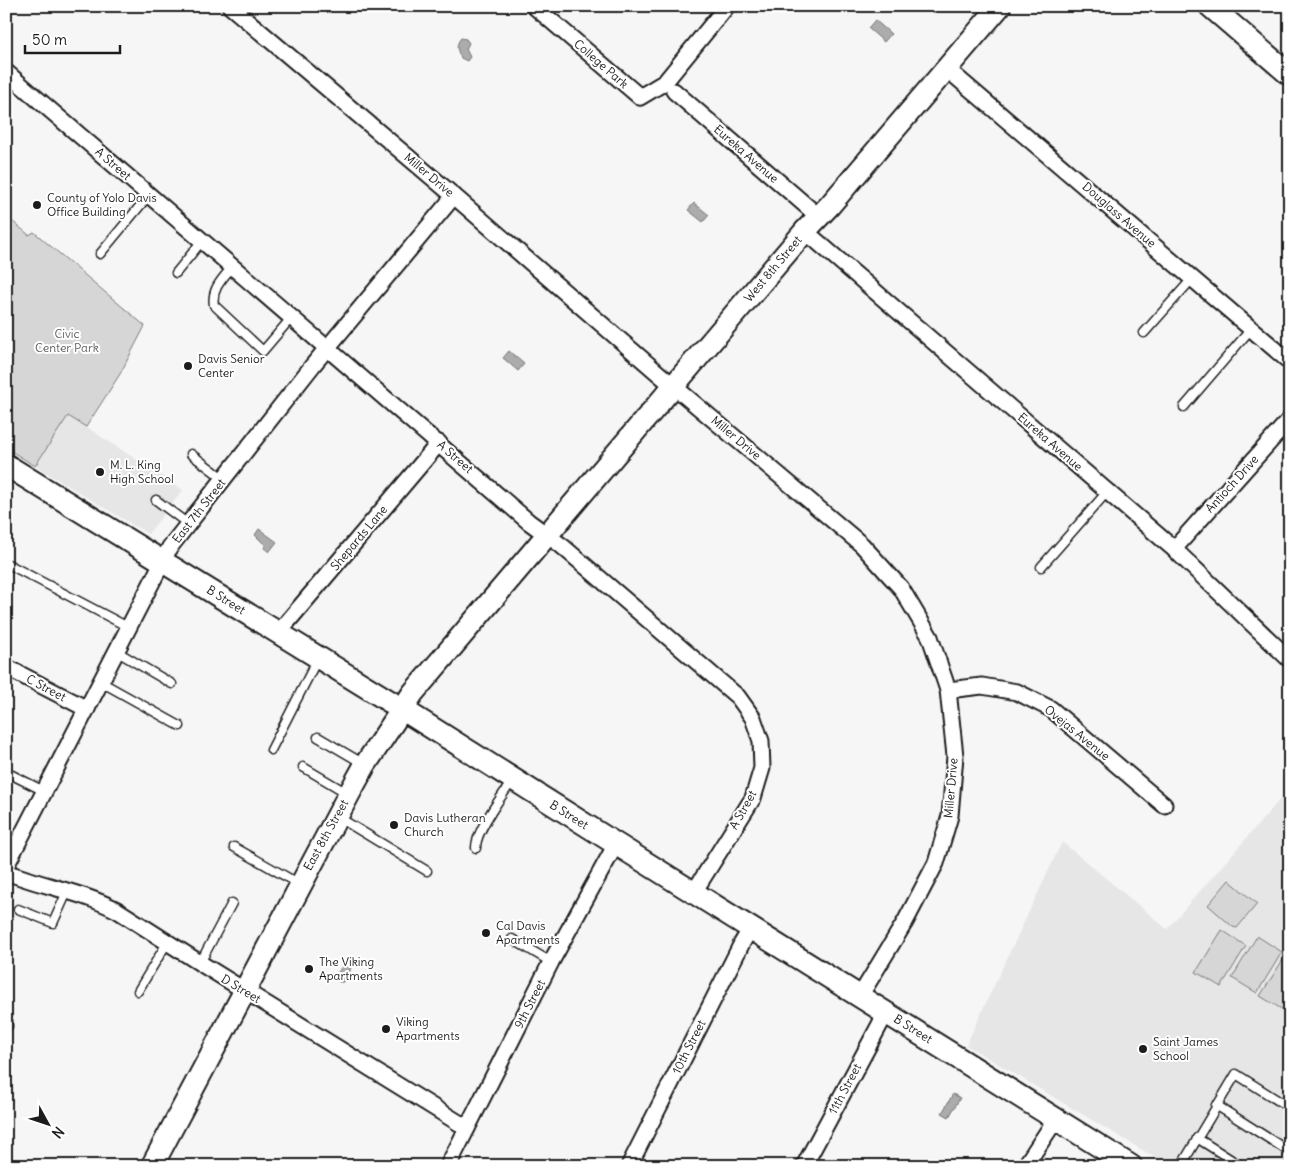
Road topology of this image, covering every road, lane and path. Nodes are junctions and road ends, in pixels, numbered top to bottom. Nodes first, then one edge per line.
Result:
1 (230, 6) edge
2 (534, 6) edge
3 (727, 6) edge
4 (1000, 6) edge
5 (1210, 6) edge
6 (947, 69) junction
7 (6, 72) edge
8 (1290, 75) edge
9 (674, 91) dead end
10 (149, 195) junction
11 (454, 196) junction
12 (812, 223) junction
13 (202, 241) junction
14 (100, 254) dead end
15 (233, 266) junction
16 (176, 273) dead end
17 (1192, 279) junction
18 (292, 317) junction
19 (1251, 329) junction
20 (1144, 333) dead end
21 (327, 348) junction
22 (1290, 362) edge
23 (674, 386) junction
24 (1184, 407) dead end
25 (1290, 419) edge
26 (439, 443) junction
27 (191, 454) dead end
28 (6, 465) edge
29 (224, 479) junction
30 (1107, 492) junction
31 (156, 500) dead end
32 (188, 524) junction
33 (547, 534) junction
34 (1174, 549) junction
35 (162, 561) junction
36 (6, 563) edge
37 (1041, 566) dead end
38 (128, 627) junction
39 (278, 633) junction
40 (116, 651) junction
41 (319, 658) junction
42 (1290, 660) edge
43 (6, 667) edge
44 (101, 682) junction
45 (172, 684) dead end
46 (948, 690) junction
47 (402, 709) junction
48 (87, 710) junction
49 (180, 726) dead end
50 (318, 737) dead end
51 (271, 750) dead end
52 (365, 765) junction
53 (303, 766) dead end
54 (6, 772) edge
55 (513, 779) junction
56 (44, 791) junction
57 (349, 794) junction
58 (1164, 805) dead end
59 (337, 816) junction
60 (616, 844) junction
61 (234, 847) dead end
62 (476, 848) dead end
63 (6, 866) edge
64 (427, 871) dead end
65 (6, 872) edge
66 (299, 884) junction
67 (67, 892) junction
68 (694, 892) junction
69 (232, 903) dead end
70 (18, 908) dead end
71 (751, 928) junction
72 (512, 939) dead end
73 (167, 943) junction
74 (551, 962) junction
75 (200, 963) junction
76 (243, 990) junction
77 (138, 991) dead end
78 (860, 996) junction
79 (886, 1012) junction
80 (1216, 1105) junction
81 (1290, 1108) edge
82 (1056, 1119) junction
83 (467, 1128) junction
84 (1197, 1138) junction
85 (1290, 1152) edge
86 (152, 1166) edge
87 (448, 1166) edge
88 (629, 1166) edge
89 (804, 1166) edge
90 (1025, 1166) edge
91 (1131, 1166) edge
92 (1181, 1166) edge
93 (1241, 1166) edge

1 - 11 street, Miller Drive
2 - 3 street, College Park
4 - 6 street, West 8th Street
5 - 8 street
6 - 12 street, West 8th Street
6 - 17 street, Douglass Avenue
7 - 10 street, A Street
9 - 12 street, Eureka Avenue
10 - 13 street, A Street
10 - 14 lane
11 - 21 street, East 7th Street
11 - 23 street, Miller Drive
12 - 23 street, West 8th Street
12 - 30 street, Eureka Avenue
13 - 15 street, A Street
13 - 16 lane
15 - 18 street, A Street
15 - 18 lane
17 - 19 street, Douglass Avenue
17 - 20 lane
18 - 21 street, A Street
19 - 22 street, Douglass Avenue
19 - 24 lane
21 - 26 street, A Street
21 - 29 street, East 7th Street
23 - 33 street, West 8th Street
23 - 46 street, Miller Drive
25 - 34 street, Antioch Drive
26 - 33 street, A Street
26 - 39 street, Shepards Lane
27 - 29 lane
28 - 35 street, B Street
29 - 32 street, East 7th Street
30 - 34 street, Eureka Avenue
30 - 37 lane
31 - 32 lane
32 - 35 street, East 7th Street
33 - 47 street, East 8th Street
33 - 68 street, A Street
34 - 42 street, Eureka Avenue
35 - 38 street, East 7th Street
35 - 39 street, B Street
36 - 38 lane
38 - 40 street, East 7th Street
39 - 41 street, B Street
40 - 44 street, East 7th Street
40 - 45 lane
41 - 47 street, B Street
41 - 51 lane
43 - 48 street, C Street
44 - 48 street, East 7th Street
44 - 49 lane
46 - 58 street, Ovejas Avenue
46 - 78 street, Miller Drive
47 - 52 street, East 8th Street
47 - 55 street, B Street
48 - 56 street, East 7th Street
50 - 52 lane
52 - 57 street, East 8th Street
53 - 57 lane
54 - 56 lane
55 - 60 street, B Street
55 - 62 lane
56 - 63 street, East 7th Street
57 - 59 street, East 8th Street
59 - 64 lane
59 - 66 street, East 8th Street
60 - 68 street, B Street
60 - 74 street, 9th Street
61 - 66 lane
65 - 67 street, D Street
66 - 76 street, East 8th Street
67 - 70 lane
67 - 73 street, D Street
68 - 71 street, B Street
69 - 75 lane
71 - 78 street, B Street
71 - 88 street, 10th Street
72 - 74 lane
73 - 75 street, D Street
73 - 77 lane
74 - 83 street, 9th Street
75 - 76 street, D Street
76 - 83 street, D Street
76 - 86 street, East 8th Street
78 - 79 street, B Street
79 - 82 street, B Street
79 - 89 street, 11th Street
80 - 81 lane
80 - 84 lane
80 - 85 lane
82 - 90 street
82 - 91 street, B Street
83 - 87 street, 9th Street
84 - 92 lane
84 - 93 lane

